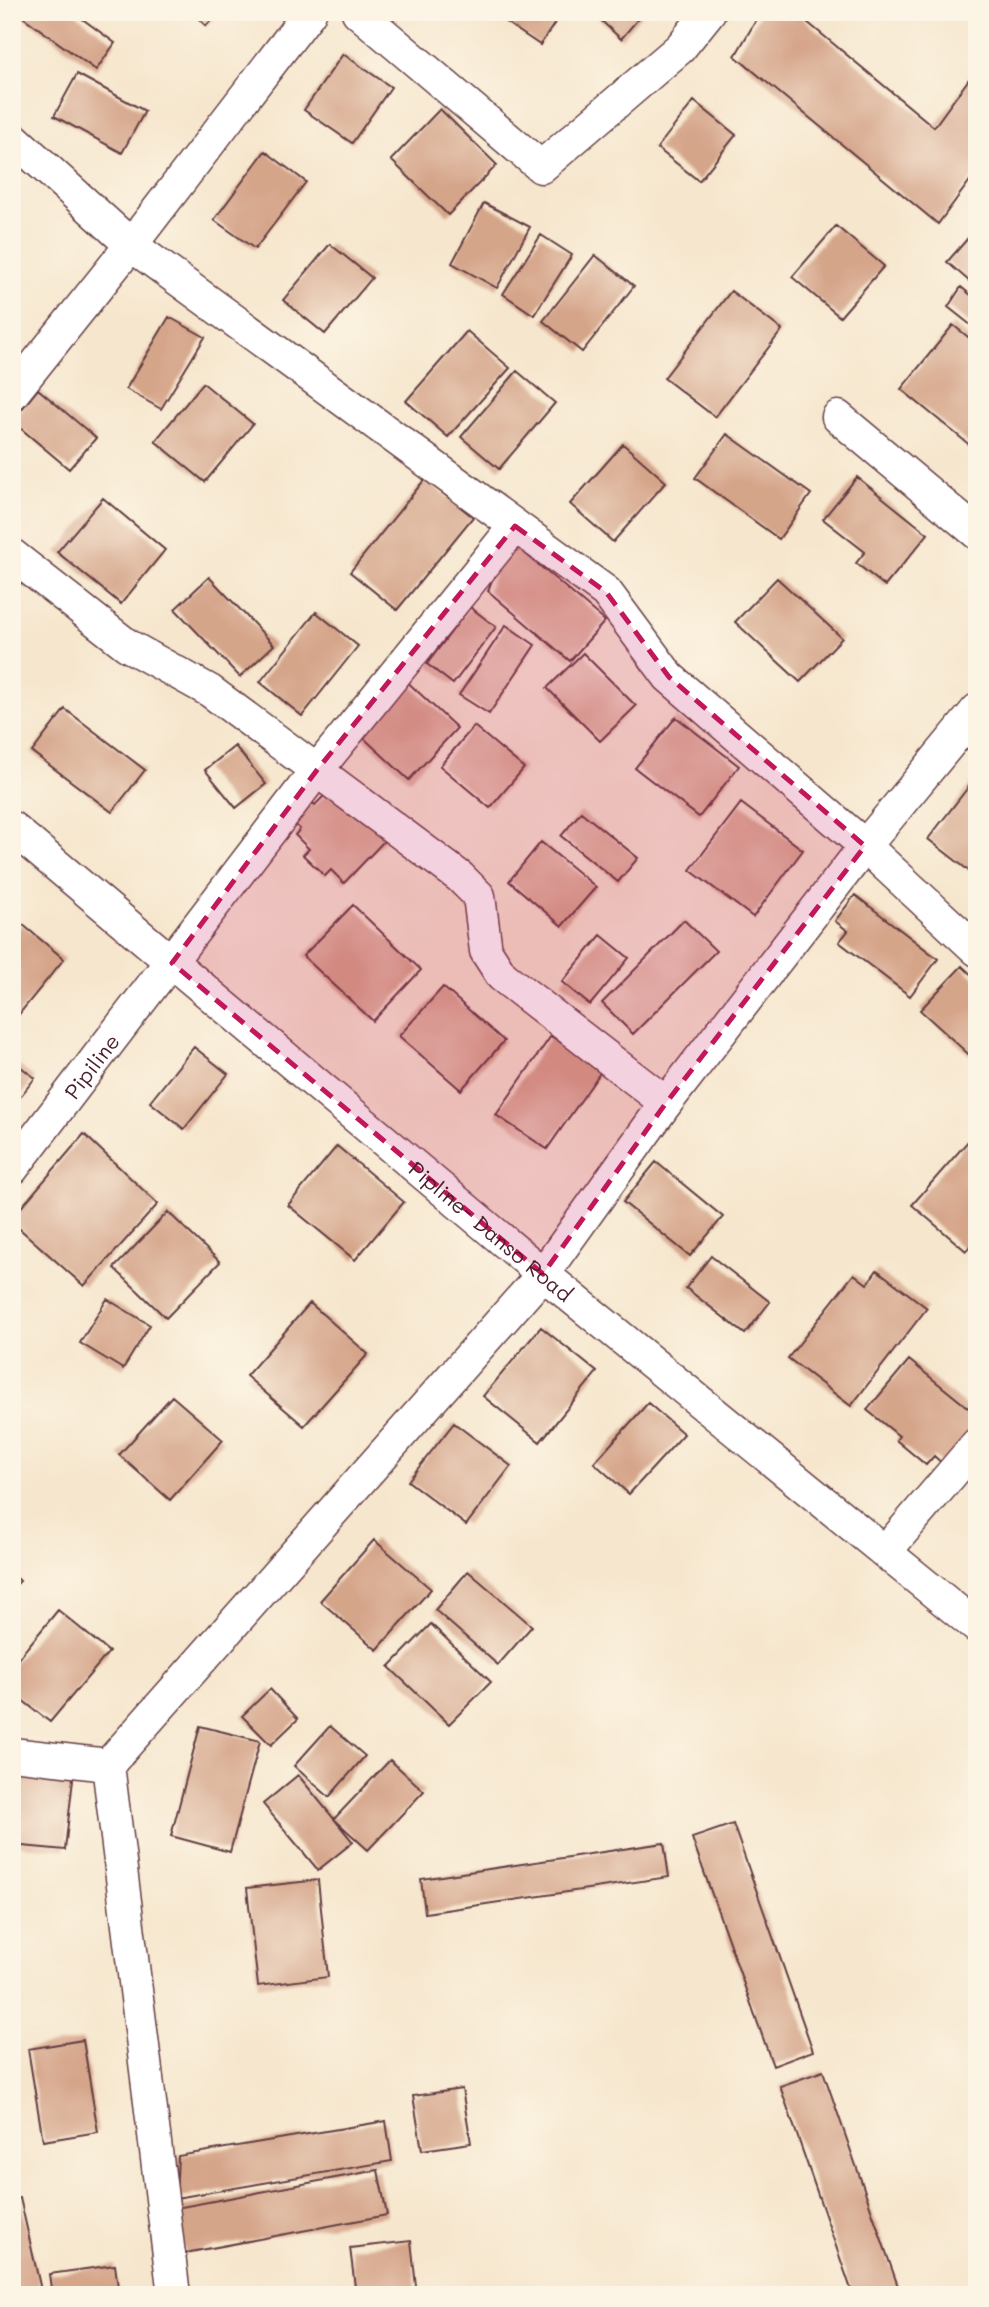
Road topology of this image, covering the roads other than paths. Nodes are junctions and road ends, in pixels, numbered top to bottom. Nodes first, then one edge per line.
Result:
1 (310, 12) edge
2 (358, 12) edge
3 (709, 12) edge
4 (12, 137) edge
5 (131, 245) junction
6 (12, 394) edge
7 (838, 417) dead end
8 (515, 526) junction
9 (977, 533) edge
10 (12, 555) edge
11 (977, 710) edge
12 (317, 770) junction
13 (12, 828) edge
14 (865, 846) junction
15 (977, 950) edge
16 (172, 963) junction
17 (666, 1103) junction
18 (12, 1169) edge
19 (543, 1274) junction
20 (977, 1444) edge
21 (885, 1552) junction
22 (977, 1628) edge
23 (12, 1754) edge
24 (108, 1765) junction
25 (174, 2295) edge

1 - 5 street
2 - 3 street
4 - 5 street
5 - 6 street
5 - 8 street
7 - 9 street
8 - 12 street, Pipiline
8 - 14 street
10 - 12 street
11 - 14 street
12 - 16 street, Pipiline
12 - 17 street
13 - 16 street, Pipline- Danso Road
14 - 15 street
14 - 17 street
16 - 18 street, Pipiline
16 - 19 street, Pipline- Danso Road
17 - 19 street
19 - 21 street, Pipline- Danso Road
19 - 24 street
20 - 21 street
21 - 22 street, Pipline- Danso Road
23 - 24 street
24 - 25 street

